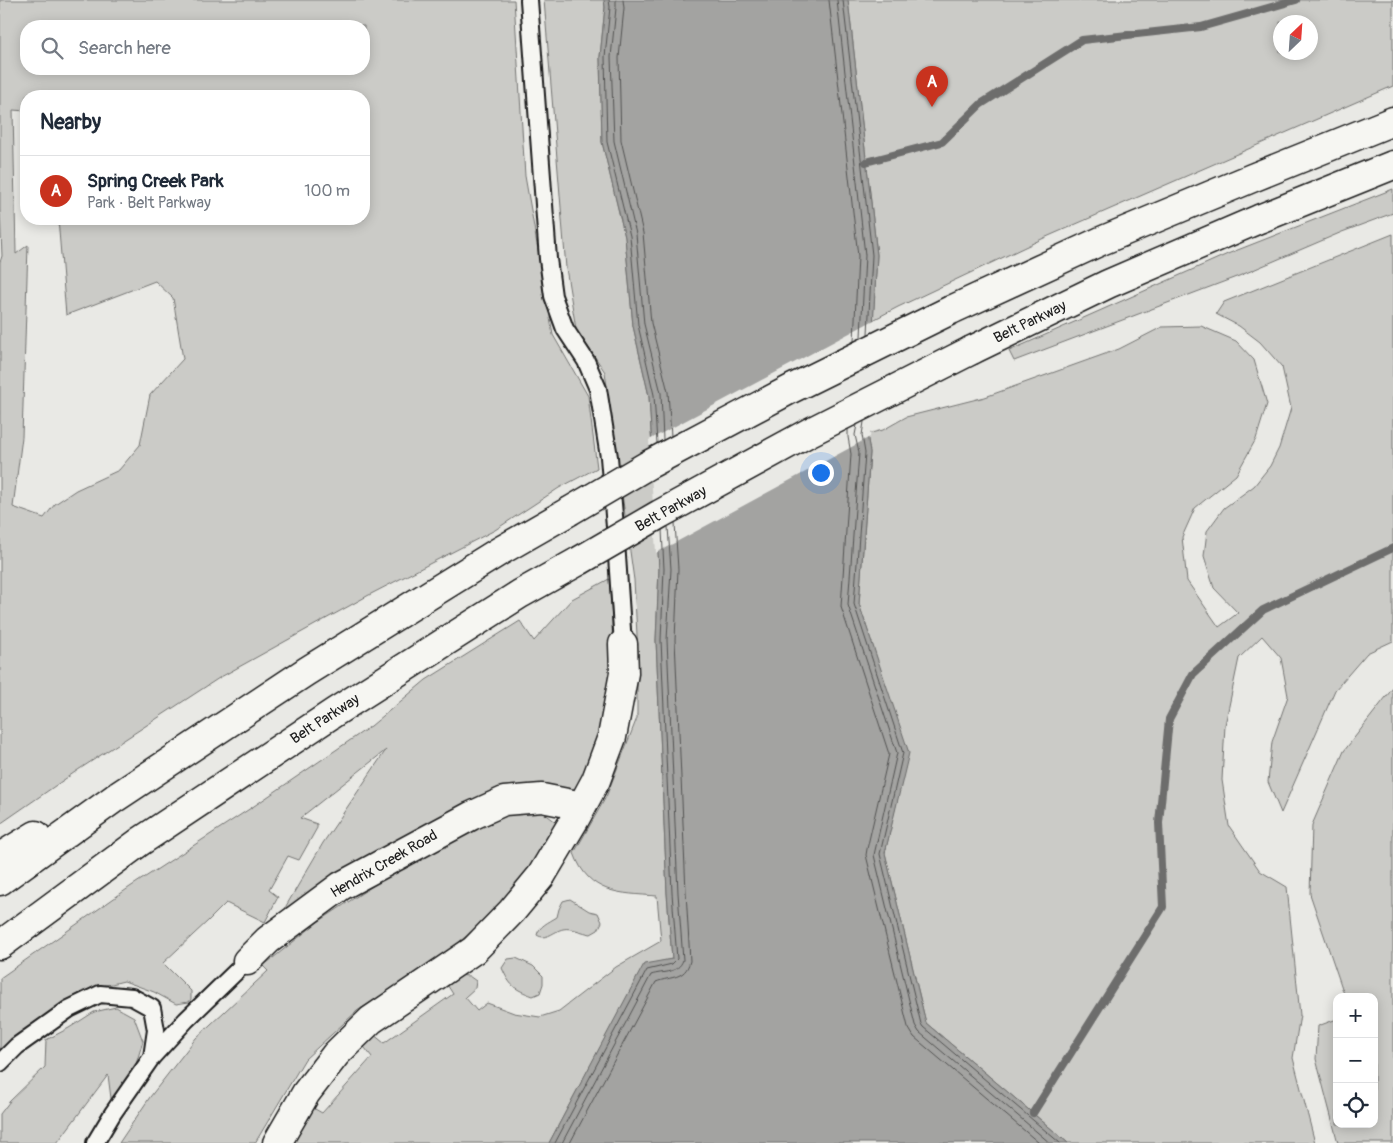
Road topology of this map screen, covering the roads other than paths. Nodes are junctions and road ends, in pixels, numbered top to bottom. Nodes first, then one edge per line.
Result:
1 (530, 0) edge
2 (1393, 120) edge
3 (1393, 165) edge
4 (623, 644) joint
5 (307, 671) junction
6 (335, 712) junction
7 (582, 806) junction
8 (0, 857) edge
9 (0, 881) edge
10 (0, 944) edge
11 (246, 961) joint
12 (0, 965) edge
13 (152, 1057) junction
14 (0, 1063) edge
15 (95, 1143) edge
16 (277, 1143) edge

1 - 4 lane
2 - 5 main road, bridge
3 - 6 main road, Belt Parkway, bridge
4 - 7 main road
5 - 8 main road
5 - 9 main road
6 - 10 main road, Belt Parkway
6 - 12 main road
7 - 11 main road, Hendrix Creek Road
7 - 16 main road
11 - 13 lane, Hendrix Creek Road
13 - 14 lane
13 - 15 lane, Hendrix Creek Road

